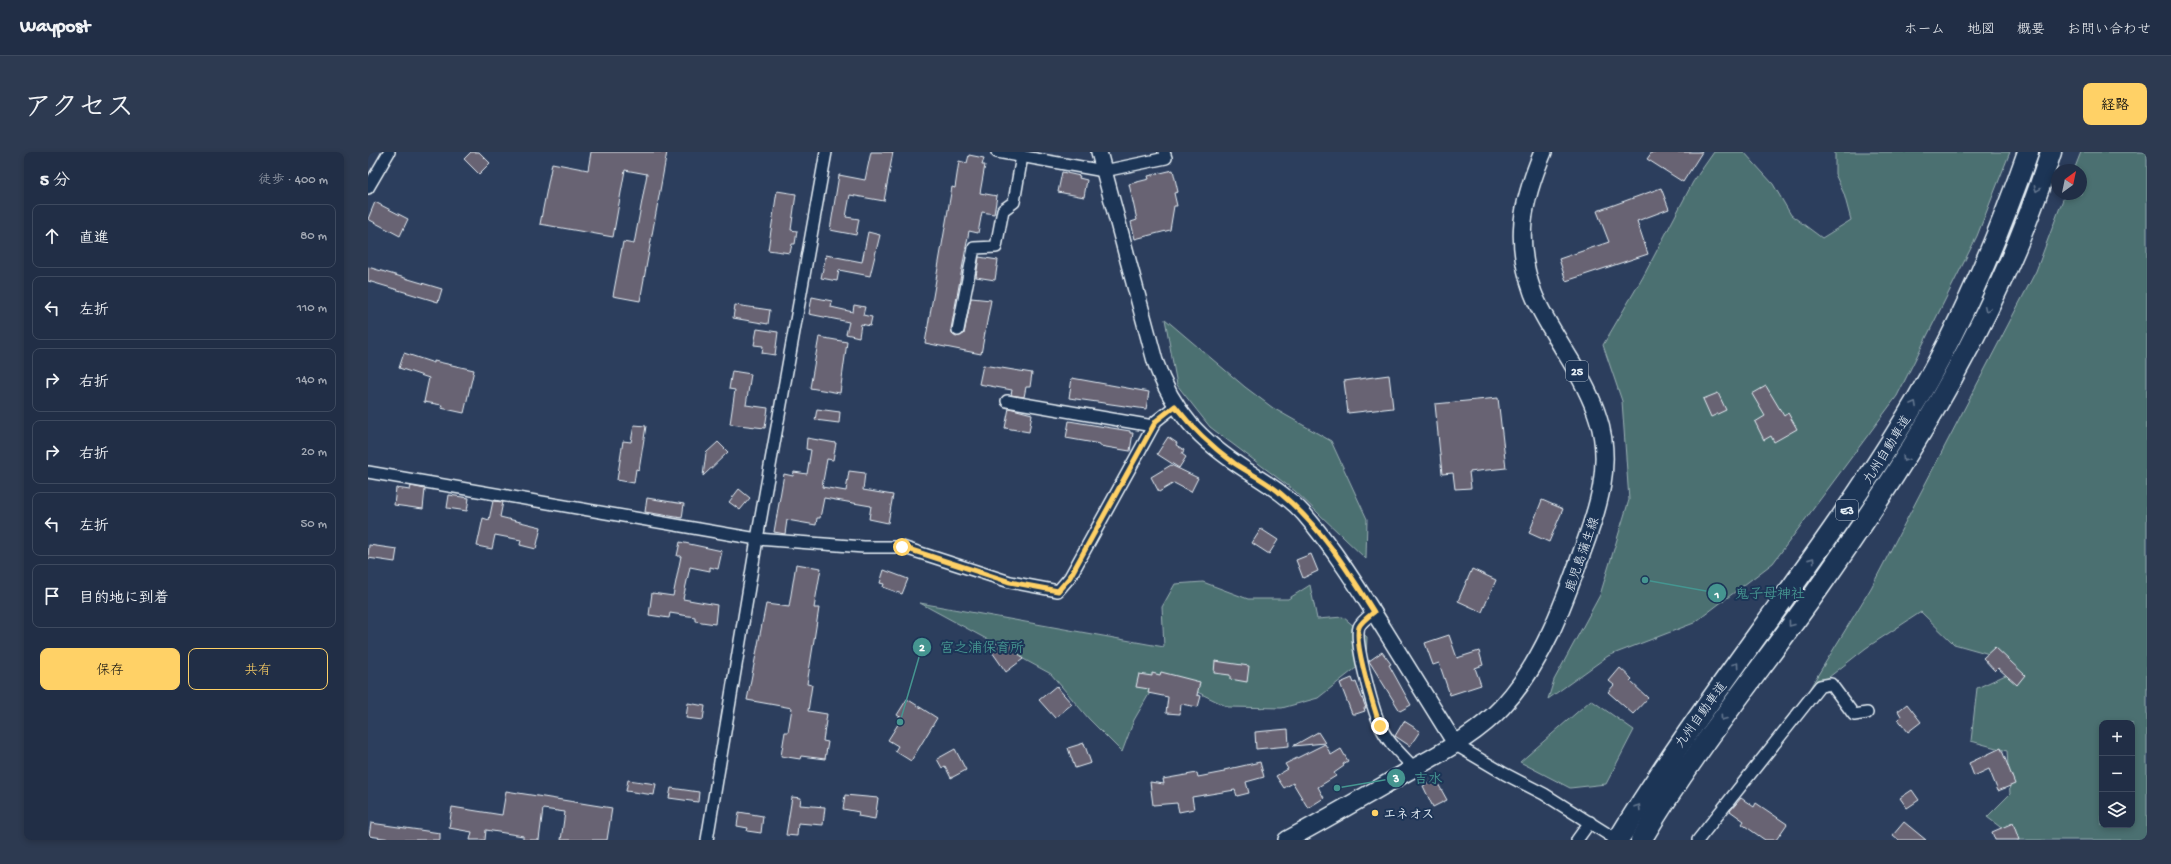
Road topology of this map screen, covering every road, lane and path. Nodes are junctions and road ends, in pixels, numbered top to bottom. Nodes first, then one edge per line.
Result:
1 (389, 152) edge
2 (826, 152) edge
3 (997, 152) edge
4 (1099, 152) edge
5 (1164, 152) edge
6 (1543, 152) edge
7 (2028, 152) edge
8 (2051, 152) edge
9 (1022, 156) junction
10 (1104, 171) junction
11 (368, 186) edge
12 (958, 330) dead end
13 (1008, 401) dead end
14 (1175, 406) junction
15 (1153, 426) junction
16 (368, 472) edge
17 (757, 539) junction
18 (1374, 612) junction
19 (1867, 713) dead end
20 (1456, 745) junction
21 (1414, 768) junction
22 (1590, 822) junction
23 (707, 840) edge
24 (1287, 840) edge
25 (1577, 840) edge
26 (1617, 840) edge
27 (1641, 840) edge
28 (1698, 840) edge

1 - 11 street
2 - 17 street
3 - 9 street
4 - 10 street
5 - 10 street
6 - 20 main road, 鹿児島蒲生線 / 25
26 -> 7 highway, 九州自動車道 / E3
8 -> 27 highway, 九州自動車道 / E3
9 - 10 street
9 - 12 street
10 - 14 street
13 - 15 street
14 - 15 street
14 - 18 street
15 - 17 street
16 - 17 street
17 - 23 street
18 - 20 street
18 - 21 street
19 - 28 street
20 - 21 main road, 鹿児島蒲生線 / 25
20 - 22 street
21 - 24 main road, 鹿児島蒲生線 / 25
22 - 25 street
22 - 26 street

